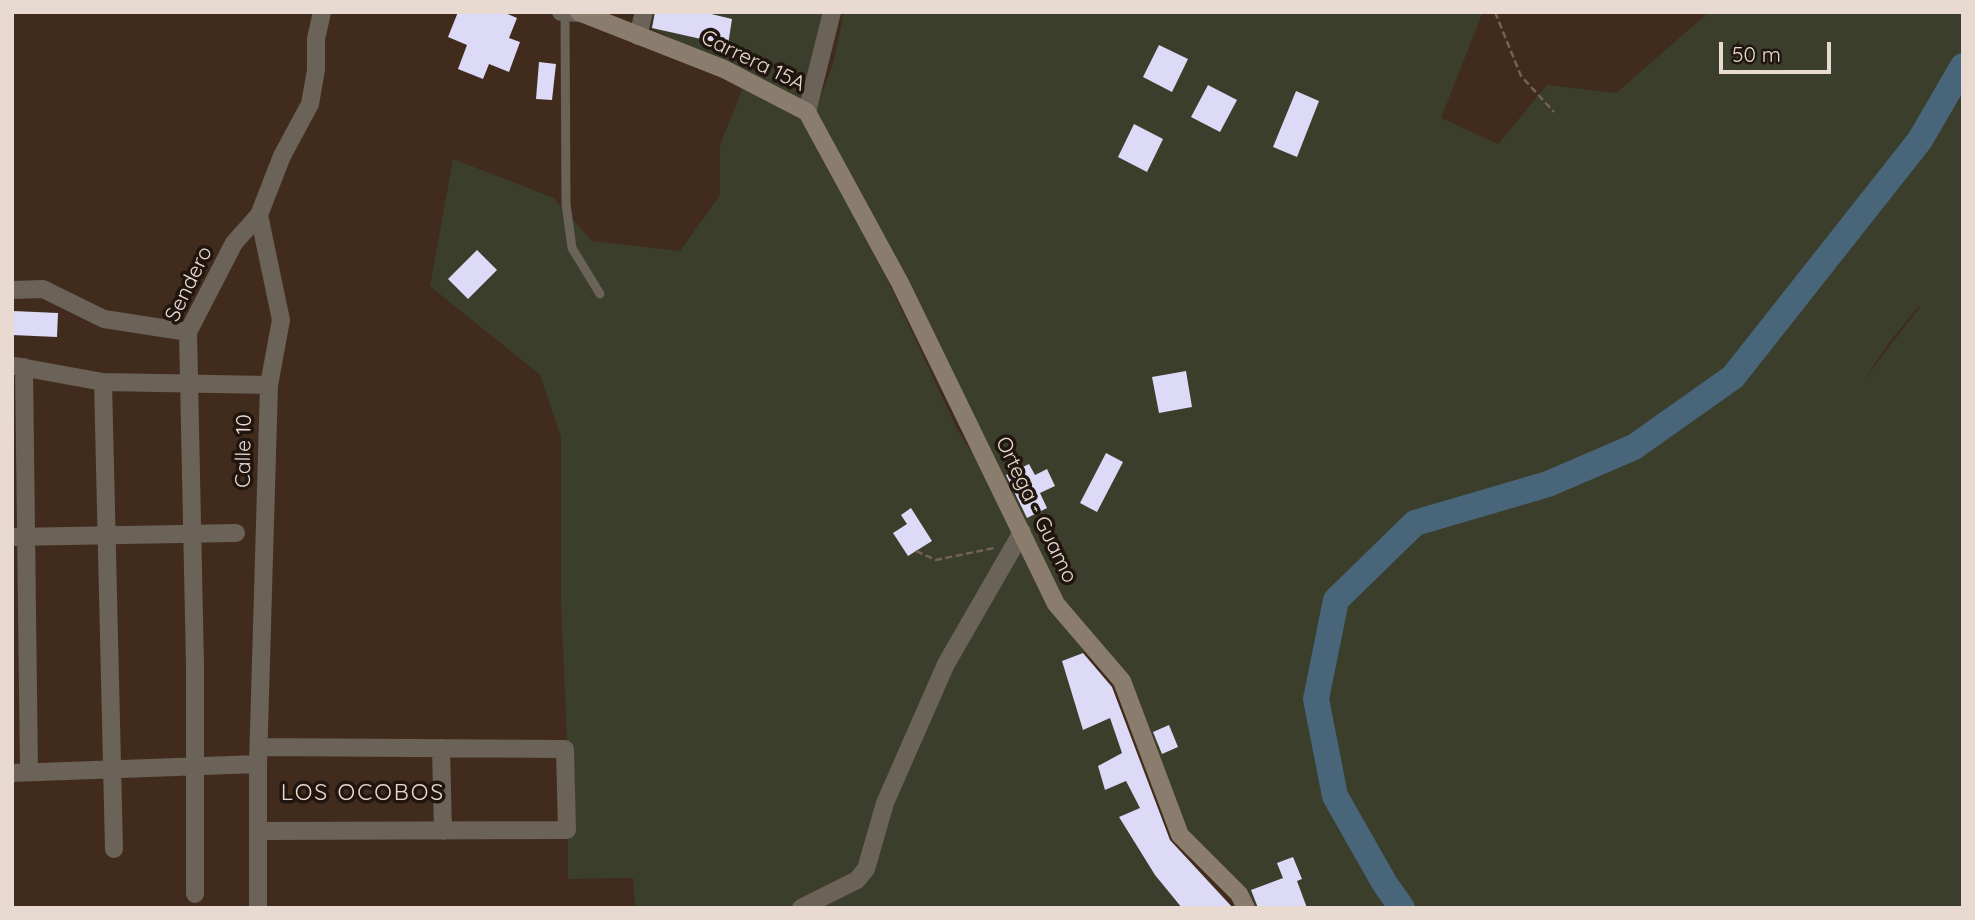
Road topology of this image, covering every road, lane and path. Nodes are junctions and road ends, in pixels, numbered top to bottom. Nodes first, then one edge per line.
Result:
1 (322, 12) edge
2 (644, 12) edge
3 (832, 12) edge
4 (1496, 12) edge
5 (563, 13) edge
6 (579, 13) edge
7 (638, 36) junction
8 (807, 112) junction
9 (1554, 112) dead end
10 (259, 215) junction
11 (12, 290) edge
12 (600, 294) dead end
13 (188, 332) junction
14 (18, 366) edge
15 (103, 382) junction
16 (187, 382) junction
17 (268, 385) junction
18 (192, 533) junction
19 (236, 533) dead end
20 (107, 534) junction
21 (19, 537) edge
22 (1018, 538) junction
23 (916, 551) dead end
24 (441, 748) junction
25 (259, 755) junction
26 (195, 766) junction
27 (112, 770) junction
28 (20, 773) edge
29 (260, 831) junction
30 (443, 831) junction
31 (114, 849) dead end
32 (195, 894) dead end
33 (258, 908) edge
34 (801, 908) edge
35 (1246, 908) edge

1 - 10 street
2 - 7 street
3 - 8 street
4 - 9 path
5 - 6 street, Carrera 15A
5 - 12 lane
6 - 7 street, Carrera 15A
7 - 8 street, Carrera 15A
8 - 22 street, Ortega - Guamo
10 - 13 street, Sendero
10 - 17 street, Calle 10
11 - 13 street
13 - 16 street, Sendero
14 - 15 street
14 - 21 street
15 - 16 street
15 - 20 street
16 - 17 street
16 - 18 street, Sendero
17 - 25 street, Calle 10
18 - 19 street
18 - 20 street
18 - 26 street, Sendero
20 - 21 street
20 - 27 street
21 - 28 street
22 - 23 path
22 - 34 street
22 - 35 street, Ortega - Guamo
24 - 25 street
24 - 30 street
24 - 30 street
25 - 26 street
25 - 29 street, Calle 10
26 - 27 street
26 - 32 street, Sendero
27 - 28 street
27 - 31 street
29 - 30 street
29 - 33 street, Calle 10

